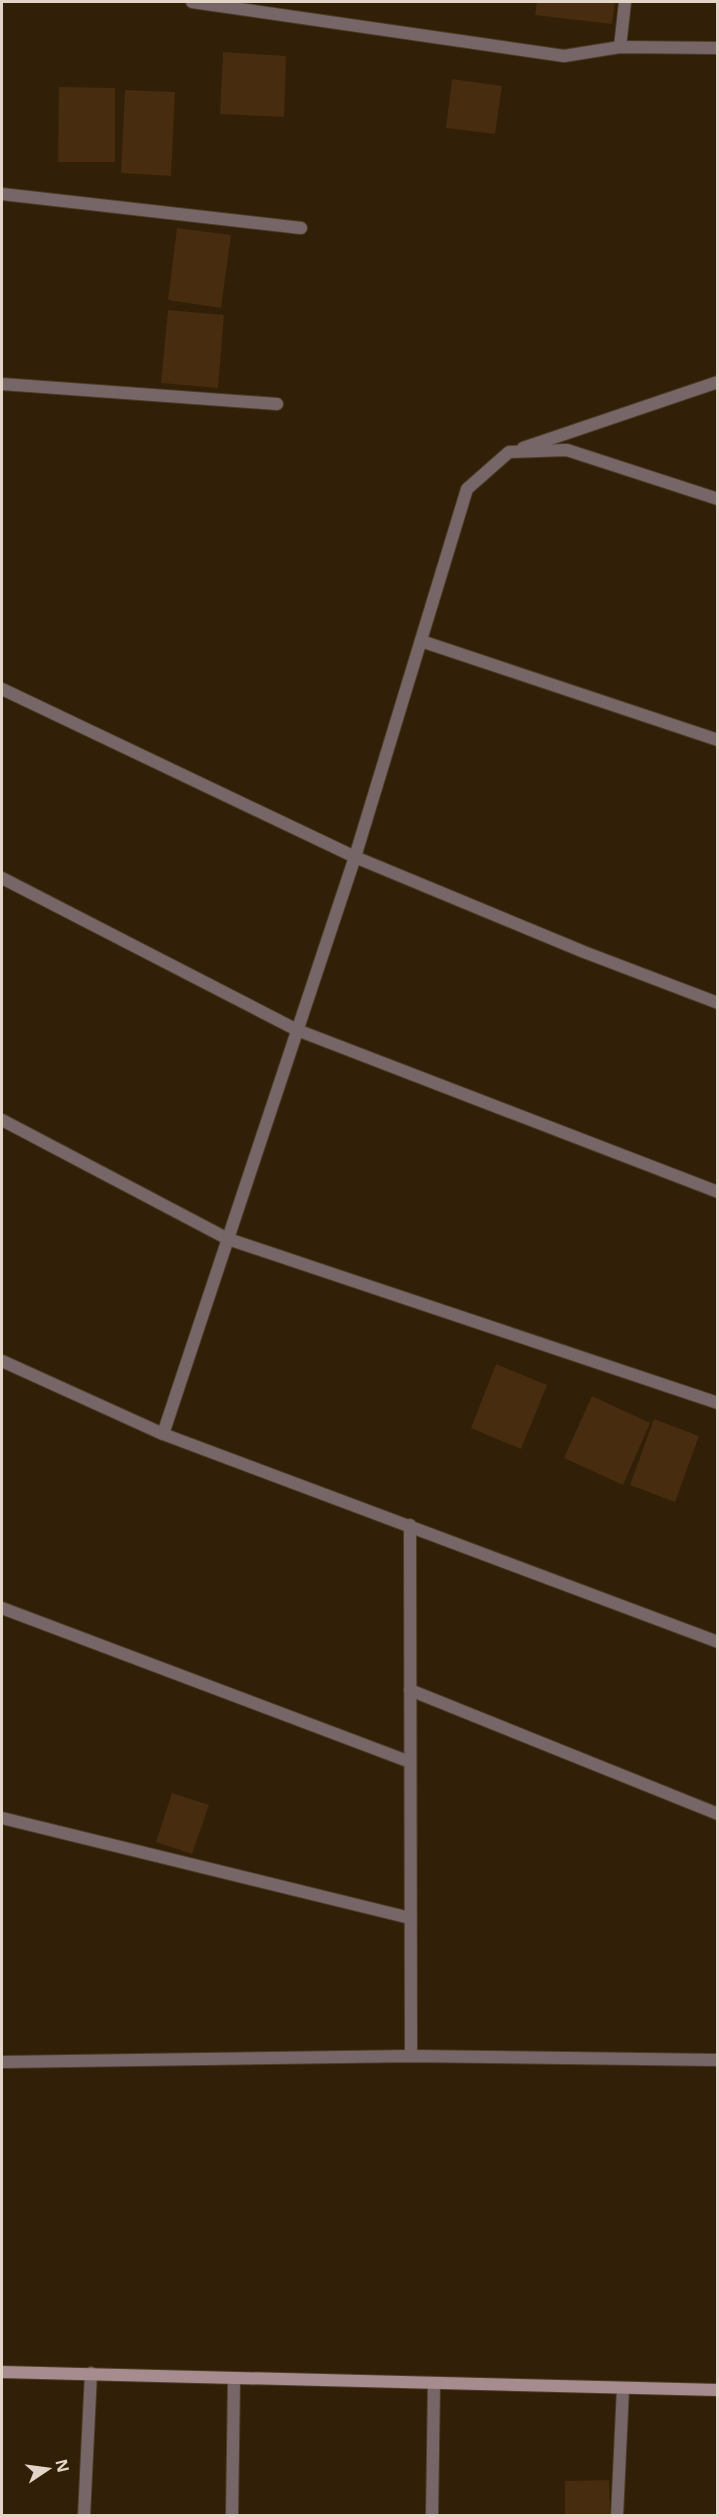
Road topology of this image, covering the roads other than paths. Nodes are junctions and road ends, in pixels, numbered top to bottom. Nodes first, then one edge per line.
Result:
1 (192, 2) edge
2 (625, 2) edge
3 (620, 46) junction
4 (717, 48) edge
5 (2, 194) edge
6 (301, 228) dead end
7 (717, 381) edge
8 (2, 384) edge
9 (276, 404) dead end
10 (509, 452) junction
11 (717, 499) edge
12 (421, 641) junction
13 (2, 688) edge
14 (717, 740) edge
15 (355, 857) junction
16 (2, 878) edge
17 (717, 1003) edge
18 (297, 1030) junction
19 (2, 1120) edge
20 (717, 1192) edge
21 (228, 1239) junction
22 (2, 1361) edge
23 (717, 1403) edge
24 (163, 1434) junction
25 (410, 1526) junction
26 (2, 1608) edge
27 (717, 1642) edge
28 (410, 1690) junction
29 (410, 1762) junction
30 (717, 1814) edge
31 (2, 1818) edge
32 (410, 1918) junction
33 (411, 2056) junction
34 (717, 2061) edge
35 (2, 2062) edge
36 (2, 2372) edge
37 (91, 2373) junction
38 (234, 2378) junction
39 (434, 2383) junction
40 (623, 2388) junction
41 (717, 2390) edge
42 (84, 2516) edge
43 (232, 2516) edge
44 (432, 2516) edge
45 (617, 2516) edge

1 - 3 street
2 - 3 street
3 - 4 street
5 - 6 street
7 - 10 street
8 - 9 street
10 - 11 street
10 - 12 street
12 - 14 street
12 - 15 street
13 - 15 street
15 - 17 street
15 - 18 street
16 - 18 street
18 - 20 street
18 - 21 street
19 - 21 street
21 - 23 street
21 - 24 street
22 - 24 street
24 - 25 street
25 - 27 street
25 - 28 street
26 - 29 street
28 - 29 street
28 - 30 street
29 - 32 street
31 - 32 street
32 - 33 street
33 - 34 street
33 - 35 street
36 - 37 street
37 - 38 street
37 - 42 street
38 - 39 street
38 - 43 street
39 - 40 street
39 - 44 street
40 - 41 street
40 - 45 street

